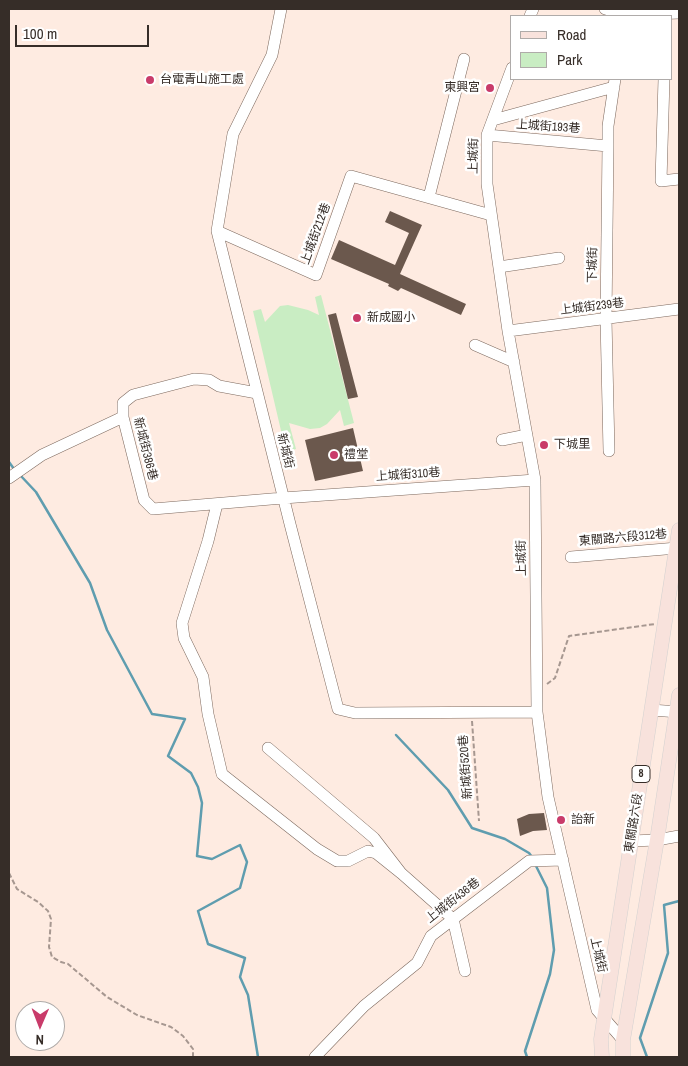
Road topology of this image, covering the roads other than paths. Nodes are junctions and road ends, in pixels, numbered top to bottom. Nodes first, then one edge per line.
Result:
1 (281, 9) edge
2 (605, 9) edge
3 (679, 13) edge
4 (626, 14) edge
5 (464, 59) dead end
6 (510, 73) edge
7 (664, 80) edge
8 (615, 83) edge
9 (493, 120) junction
10 (487, 135) junction
11 (608, 146) junction
12 (679, 179) edge
13 (429, 198) junction
14 (491, 215) junction
15 (217, 230) junction
16 (559, 258) dead end
17 (499, 267) junction
18 (679, 309) edge
19 (606, 319) junction
20 (508, 331) junction
21 (475, 345) dead end
22 (514, 362) junction
23 (257, 393) junction
24 (123, 417) junction
25 (527, 435) junction
26 (502, 440) dead end
27 (609, 451) dead end
28 (9, 478) edge
29 (535, 480) junction
30 (283, 498) junction
31 (217, 504) junction
32 (679, 530) edge
33 (677, 548) junction
34 (571, 557) dead end
35 (679, 695) edge
36 (651, 710) junction
37 (537, 712) junction
38 (678, 712) edge
39 (268, 748) dead end
40 (679, 836) edge
41 (657, 840) junction
42 (631, 841) junction
43 (562, 860) junction
44 (401, 873) junction
45 (454, 919) junction
46 (465, 971) dead end
47 (604, 1019) junction
48 (623, 1040) junction
49 (315, 1057) edge
50 (602, 1057) edge
51 (623, 1057) edge

1 - 15 street, 新城街
2 - 4 street
3 - 4 street
5 - 13 street
6 - 9 street, 上城街
7 - 12 street
8 - 9 street
8 - 11 street, 下城街
9 - 10 street, 上城街
10 - 11 street, 上城街193巷
10 - 14 street, 上城街
11 - 19 street, 下城街
13 - 14 street, 上城街212巷
13 - 15 street, 上城街212巷
14 - 17 street, 上城街
15 - 23 street, 新城街
16 - 17 street
17 - 20 street, 上城街
18 - 19 street, 上城街239巷
19 - 20 street, 上城街239巷
19 - 27 street, 下城街
20 - 22 street, 上城街
21 - 22 street
22 - 25 street, 上城街
23 - 24 street, 新城街386巷
23 - 30 street, 新城街
24 - 28 street
24 - 31 street, 新城街386巷
25 - 26 street
25 - 29 street, 上城街
29 - 30 street, 上城街310巷
29 - 37 street, 上城街
30 - 31 street, 新城街386巷
30 - 37 street, 新城街
31 - 44 street
32 - 33 main road, 東關路六段 / 8
33 - 34 street, 東關路六段312巷
33 - 36 main road, 東關路六段 / 8
35 - 38 main road, 東關路六段 / 8
36 - 38 street
36 - 42 main road, 東關路六段 / 8
37 - 43 street, 上城街
38 - 41 main road, 東關路六段 / 8
39 - 44 street
40 - 41 street
41 - 42 street
41 - 48 main road, 東關路六段 / 8
42 - 47 main road, 東關路六段 / 8
43 - 45 street, 上城街436巷
43 - 47 street, 上城街
44 - 45 street
45 - 46 street
45 - 49 street, 上城街436巷
47 - 48 street, 上城街
47 - 50 main road, 東關路六段 / 8
48 - 51 main road, 東關路六段 / 8

